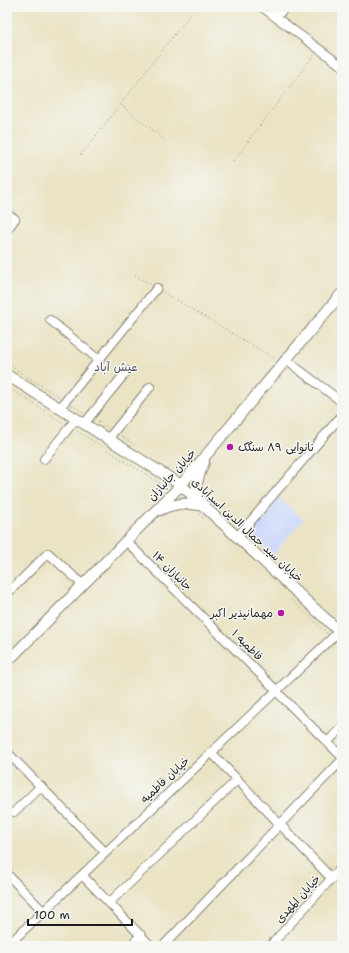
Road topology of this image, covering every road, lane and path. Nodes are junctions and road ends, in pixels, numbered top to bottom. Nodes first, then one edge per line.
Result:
1 (196, 7) edge
2 (262, 7) edge
3 (285, 7) edge
4 (276, 18) junction
5 (319, 49) junction
6 (342, 66) edge
7 (120, 104) junction
8 (165, 140) dead end
9 (81, 155) dead end
10 (233, 161) dead end
11 (7, 214) edge
12 (7, 230) edge
13 (135, 275) dead end
14 (157, 288) junction
15 (342, 293) edge
16 (50, 320) dead end
17 (99, 360) junction
18 (285, 362) junction
19 (127, 371) dead end
20 (7, 376) edge
21 (150, 387) dead end
22 (342, 402) edge
23 (59, 409) junction
24 (342, 415) edge
25 (80, 422) junction
26 (108, 439) junction
27 (206, 456) junction
28 (44, 459) dead end
29 (181, 485) junction
30 (205, 506) junction
31 (156, 511) junction
32 (237, 537) junction
33 (126, 541) junction
34 (83, 585) junction
35 (7, 594) edge
36 (202, 616) joint
37 (341, 631) edge
38 (7, 662) edge
39 (276, 690) junction
40 (342, 728) edge
41 (327, 742) junction
42 (7, 752) edge
43 (211, 752) junction
44 (342, 759) edge
45 (237, 780) junction
46 (40, 786) junction
47 (14, 812) dead end
48 (280, 825) junction
49 (105, 852) junction
50 (342, 868) edge
51 (7, 874) edge
52 (82, 875) junction
53 (332, 879) junction
54 (109, 903) junction
55 (43, 911) junction
56 (141, 935) junction
57 (7, 946) edge
58 (130, 946) edge
59 (151, 946) edge
60 (163, 946) edge
61 (270, 946) edge

1 - 7 path
2 - 4 street
3 - 4 street
4 - 5 street
5 - 6 street
5 - 10 path
7 - 8 path
7 - 9 path
11 - 12 street
13 - 14 path
14 - 17 street
14 - 18 path
15 - 18 main road, خیابان جانبازان
16 - 17 street
17 - 23 street
18 - 22 street
18 - 27 main road, خیابان جانبازان
19 - 25 street
20 - 23 main road, خیابان سید جمال الدین اسدآبادی
21 - 26 street
23 - 25 main road, خیابان سید جمال الدین اسدآبادی
24 - 32 street
25 - 26 main road, خیابان سید جمال الدین اسدآبادی
25 - 28 street
26 - 29 main road, خیابان سید جمال الدین اسدآبادی
27 - 29 main road, خیابان جانبازان
27 - 30 main road
29 - 30 main road, خیابان سید جمال الدین اسدآبادی
29 - 31 main road, خیابان جانبازان
30 - 31 main road
30 - 32 main road, خیابان سید جمال الدین اسدآبادی
31 - 33 main road, خیابان جانبازان
32 - 37 main road, خیابان سید جمال الدین اسدآبادی
33 - 34 main road, خیابان جانبازان
33 - 36 street, جانبازان ۱۴
34 - 35 street
34 - 38 main road, خیابان جانبازان
36 - 39 street, فاطمیه ۱
37 - 39 street, خیابان فاطمیه
39 - 41 street, فاطمیه ۱
39 - 43 street, خیابان فاطمیه
40 - 41 street
41 - 44 street, فاطمیه ۱
42 - 46 street
43 - 45 street
43 - 49 street, خیابان فاطمیه
44 - 48 street
45 - 48 street
45 - 54 street
46 - 47 street
46 - 49 street
48 - 53 street
48 - 60 street
49 - 52 street, خیابان فاطمیه
50 - 53 street, خیابان المهدی
51 - 55 street
52 - 54 street
52 - 55 street, خیابان فاطمیه
53 - 61 street, خیابان المهدی
54 - 56 street
55 - 57 street, خیابان فاطمیه
56 - 58 street
56 - 59 street

